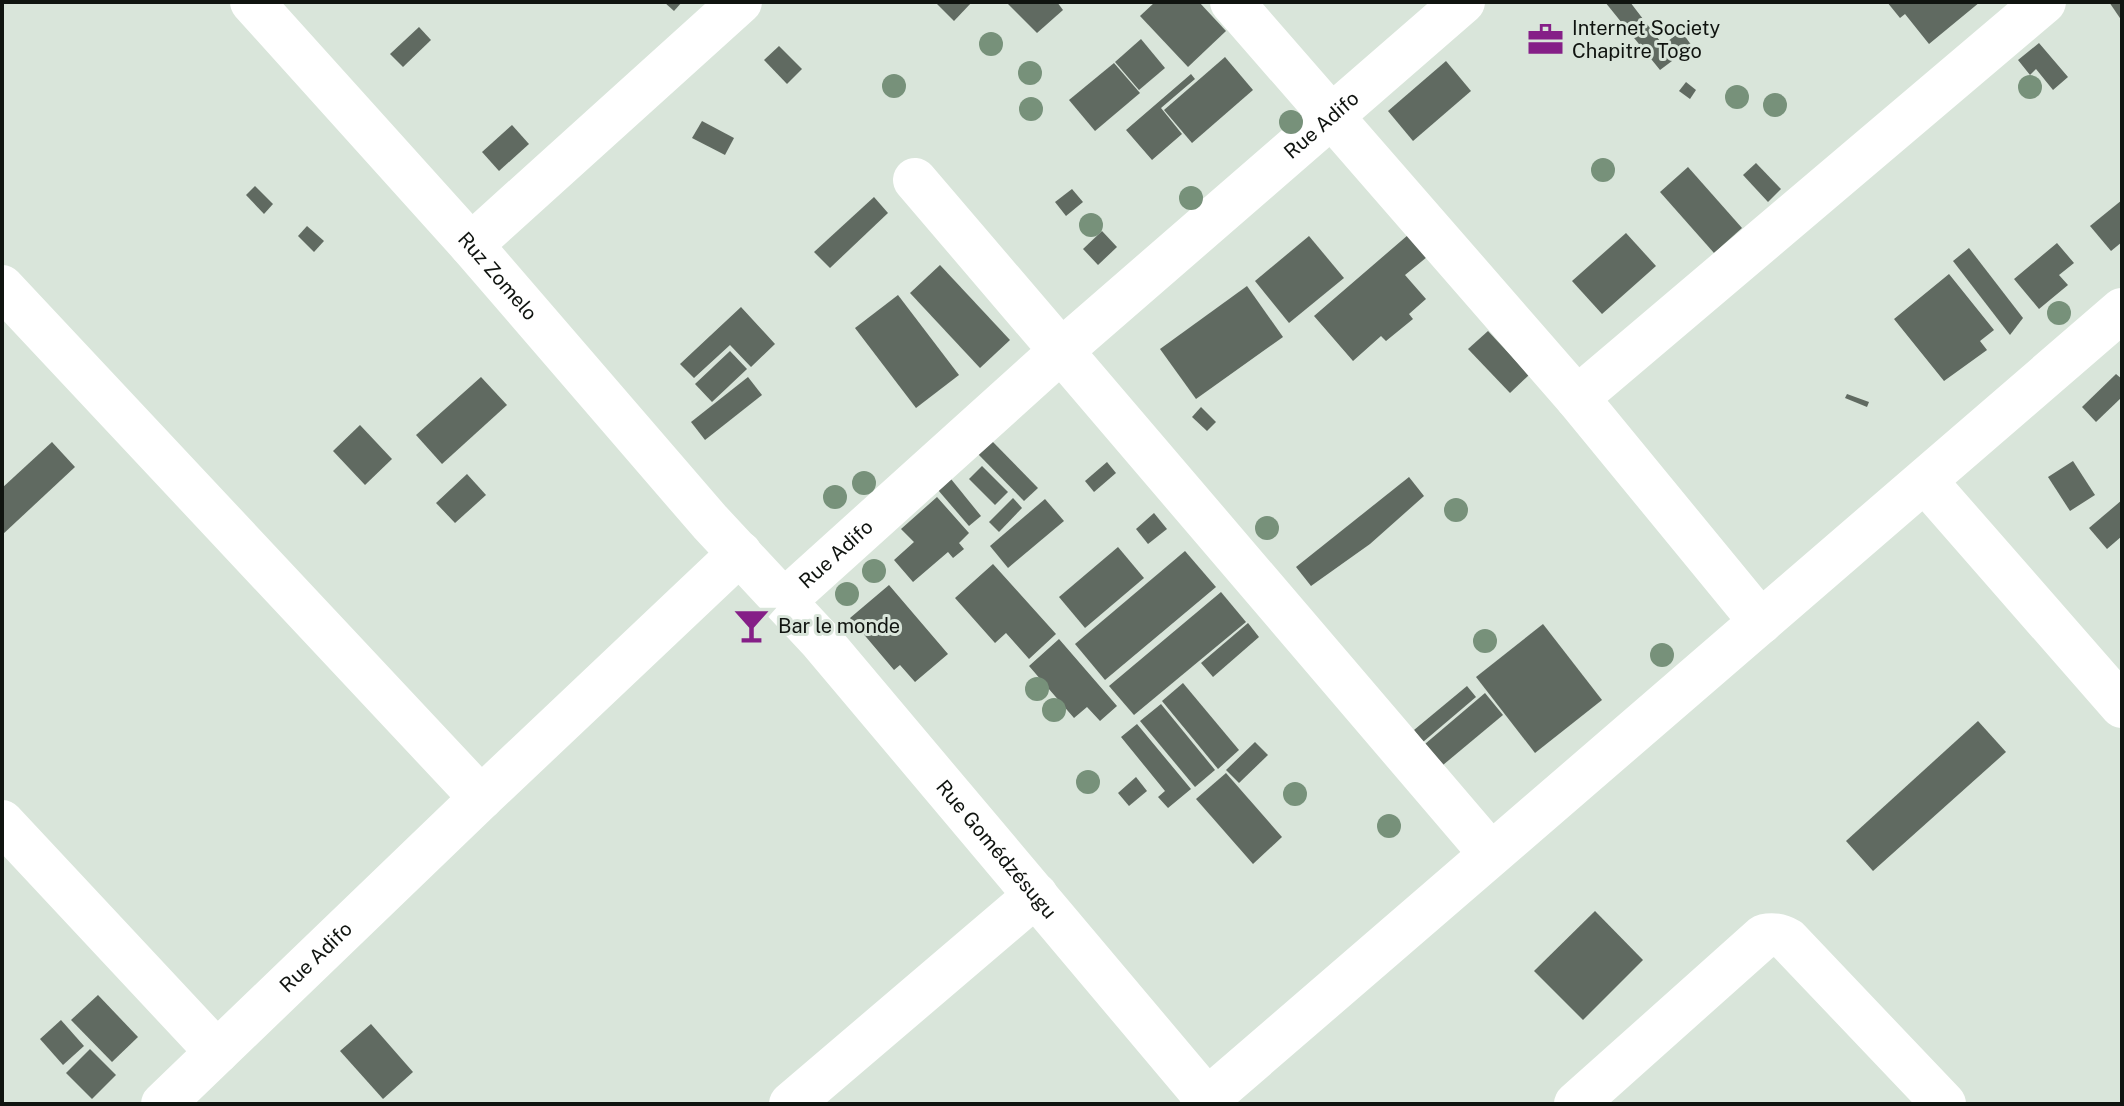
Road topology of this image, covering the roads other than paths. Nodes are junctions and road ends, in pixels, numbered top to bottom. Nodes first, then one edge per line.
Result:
1 (252, 2) edge
2 (740, 2) edge
3 (1232, 2) edge
4 (1463, 2) edge
5 (2044, 2) edge
6 (1330, 116) junction
7 (915, 180) dead end
8 (471, 245) junction
9 (2, 287) edge
10 (2121, 313) edge
11 (1061, 351) junction
12 (1577, 398) junction
13 (1925, 481) junction
14 (740, 553) junction
15 (784, 601) junction
16 (1761, 622) junction
17 (2122, 706) edge
18 (481, 798) junction
19 (2, 822) edge
20 (1491, 854) junction
21 (1036, 895) junction
22 (217, 1052) junction
23 (1204, 1102) edge
24 (163, 1104) edge
25 (791, 1104) edge
26 (1576, 1104) edge
27 (1944, 1104) edge

1 - 8 street, Ruz Zomelo
2 - 8 street
3 - 6 street
4 - 6 street, Rue Adifo
5 - 12 street
6 - 11 street, Rue Adifo
6 - 12 street
7 - 11 street
8 - 14 street, Ruz Zomelo
9 - 18 street
10 - 13 street
11 - 15 street, Rue Adifo
11 - 20 street
12 - 16 street
13 - 16 street
13 - 17 street
14 - 15 street, Rue Adifo
14 - 18 street, Rue Adifo
15 - 21 street, Rue Gomédzésugu
16 - 20 street
18 - 22 street, Rue Adifo
19 - 22 street
20 - 23 street
21 - 23 street, Rue Gomédzésugu
21 - 25 street
22 - 24 street, Rue Adifo
26 - 27 street

